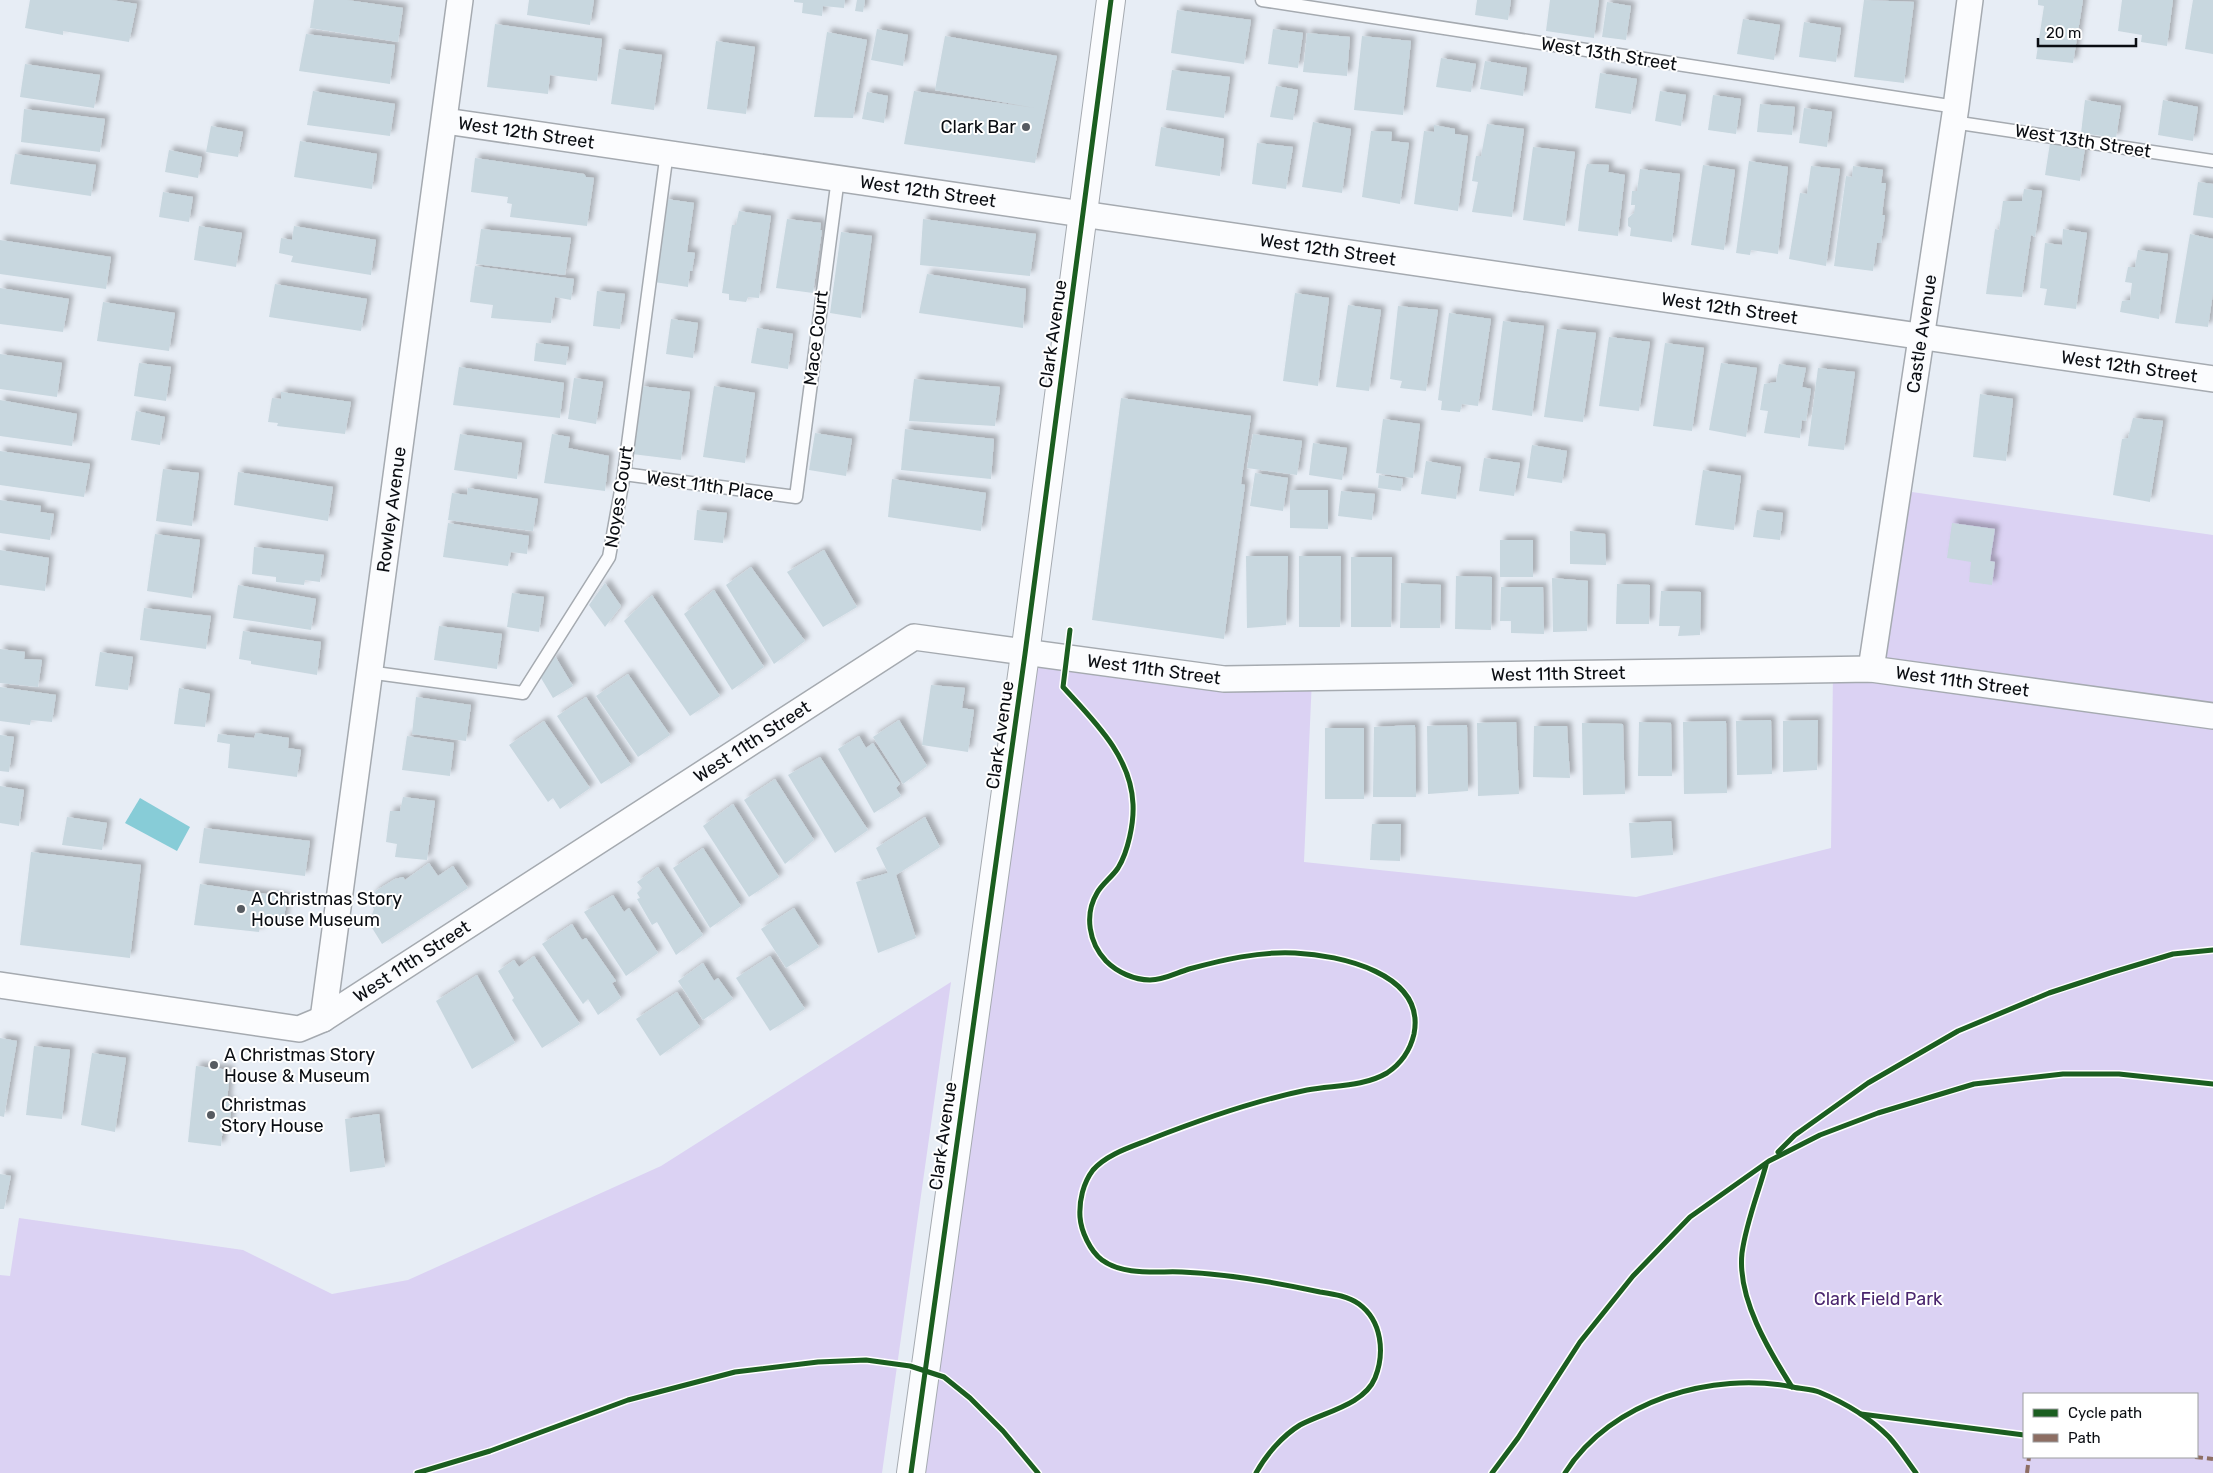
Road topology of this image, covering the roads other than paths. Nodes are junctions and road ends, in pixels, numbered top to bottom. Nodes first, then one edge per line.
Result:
1 (460, 0) edge
2 (1111, 0) edge
3 (1262, 0) edge
4 (1970, 0) edge
5 (1955, 115) junction
6 (444, 121) junction
7 (667, 152) junction
8 (2213, 161) edge
9 (838, 178) junction
10 (1083, 214) junction
11 (1922, 335) junction
12 (2213, 379) edge
13 (624, 474) junction
14 (796, 498) joint
15 (1025, 654) junction
16 (1871, 669) junction
17 (368, 672) junction
18 (2213, 716) edge
19 (0, 985) edge
20 (322, 1019) junction
21 (911, 1473) edge

1 - 6 street, Rowley Avenue
2 - 10 street, Clark Avenue
3 - 5 lane, West 13th Street
4 - 5 street, Castle Avenue
5 - 8 lane, West 13th Street
5 - 11 street, Castle Avenue
6 - 7 street, West 12th Street
6 - 17 street, Rowley Avenue
7 - 9 street, West 12th Street
7 - 13 lane, Noyes Court
9 - 10 street, West 12th Street
9 - 14 lane, Mace Court
10 - 11 street, West 12th Street
10 - 15 street, Clark Avenue
11 - 12 street, West 12th Street
11 - 16 street, Castle Avenue
13 - 14 lane, West 11th Place
13 - 17 lane, Noyes Court
15 - 16 street, West 11th Street
15 - 20 street, West 11th Street
15 - 21 street, Clark Avenue
16 - 18 street, West 11th Street
17 - 20 street, Rowley Avenue
19 - 20 street, West 11th Street

